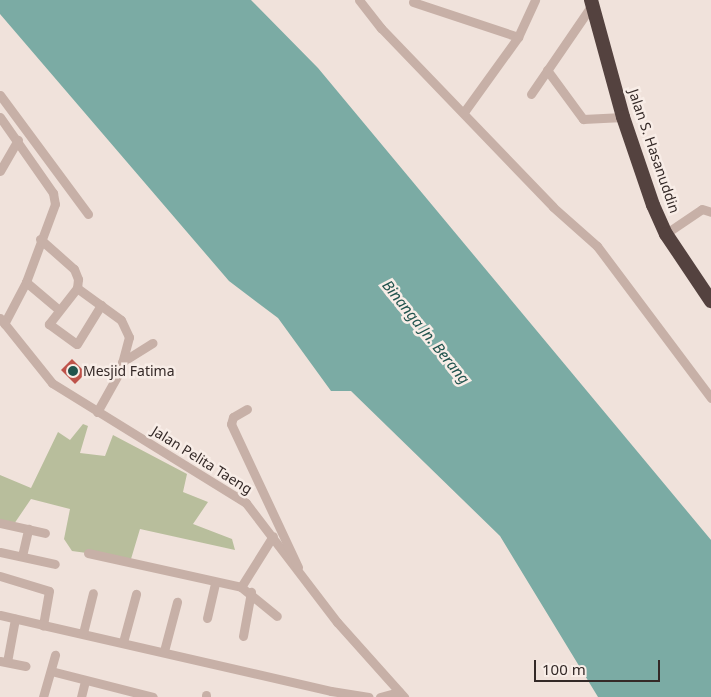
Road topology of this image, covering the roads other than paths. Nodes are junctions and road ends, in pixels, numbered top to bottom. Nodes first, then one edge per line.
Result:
1 (359, 0) edge
2 (535, 0) edge
3 (413, 2) dead end
4 (593, 2) edge
5 (518, 37) junction
6 (547, 70) junction
7 (531, 94) dead end
8 (0, 95) edge
9 (464, 112) junction
10 (0, 117) edge
11 (623, 117) junction
12 (18, 140) junction
13 (50, 162) junction
14 (0, 171) edge
15 (49, 186) junction
16 (711, 212) edge
17 (88, 214) dead end
18 (671, 230) junction
19 (40, 239) junction
20 (26, 282) junction
21 (77, 288) junction
22 (711, 289) edge
23 (711, 300) edge
24 (101, 305) junction
25 (58, 309) junction
26 (2, 321) edge
27 (153, 343) dead end
28 (122, 362) junction
29 (711, 398) edge
30 (246, 410) dead end
31 (98, 412) junction
32 (0, 523) edge
33 (28, 529) junction
34 (45, 533) dead end
35 (274, 536) junction
36 (0, 552) edge
37 (88, 553) dead end
38 (22, 556) junction
39 (55, 564) dead end
40 (0, 576) edge
41 (302, 579) junction
42 (214, 584) junction
43 (241, 587) junction
44 (251, 592) junction
45 (93, 593) dead end
46 (136, 594) dead end
47 (177, 602) dead end
48 (0, 616) edge
49 (277, 616) dead end
50 (207, 618) dead end
51 (15, 619) junction
52 (43, 624) junction
53 (83, 633) junction
54 (243, 636) dead end
55 (123, 642) junction
56 (164, 651) junction
57 (55, 655) dead end
58 (3, 662) edge
59 (26, 666) dead end
60 (51, 671) junction
61 (86, 681) junction
62 (123, 694) edge
63 (330, 694) edge
64 (401, 694) edge
65 (43, 697) edge
66 (81, 697) edge
67 (153, 697) edge
68 (370, 697) edge
69 (380, 697) edge

1 - 9 street
2 - 5 street
3 - 5 street
4 - 6 street
4 - 11 highway, Jalan S. Hasanuddin
4 - 18 highway, Jalan S. Hasanuddin
5 - 9 street
6 - 7 street
6 - 11 street
8 - 13 street
9 - 29 street
10 - 12 street
11 - 23 highway, Jalan S. Hasanuddin
12 - 14 street
12 - 15 street
13 - 15 street
13 - 17 street
15 - 19 street
16 - 18 street
18 - 22 highway, Jalan S. Hasanuddin
19 - 20 street
19 - 21 street
20 - 25 street
20 - 26 street
21 - 24 street
21 - 25 street
24 - 25 street
24 - 28 street
26 - 31 street, Jalan Pelita Taeng
27 - 28 street
28 - 31 street
30 - 41 street
31 - 35 street, Jalan Pelita Taeng
32 - 33 street
33 - 34 street
33 - 38 street
35 - 41 street, Jalan Pelita Taeng
35 - 43 street
36 - 38 street
37 - 42 street
38 - 39 street
40 - 52 street
41 - 64 street, Jalan Pelita Taeng
42 - 43 street
42 - 50 street
43 - 44 street
44 - 49 street
44 - 54 street
45 - 53 street
46 - 55 street
47 - 56 street
48 - 51 street
51 - 52 street
51 - 58 street
52 - 53 street
53 - 55 street
55 - 56 street
56 - 63 street
57 - 60 street
58 - 59 street
60 - 61 street
60 - 65 street
61 - 62 street
61 - 66 street
62 - 67 street
63 - 68 street
64 - 69 street

